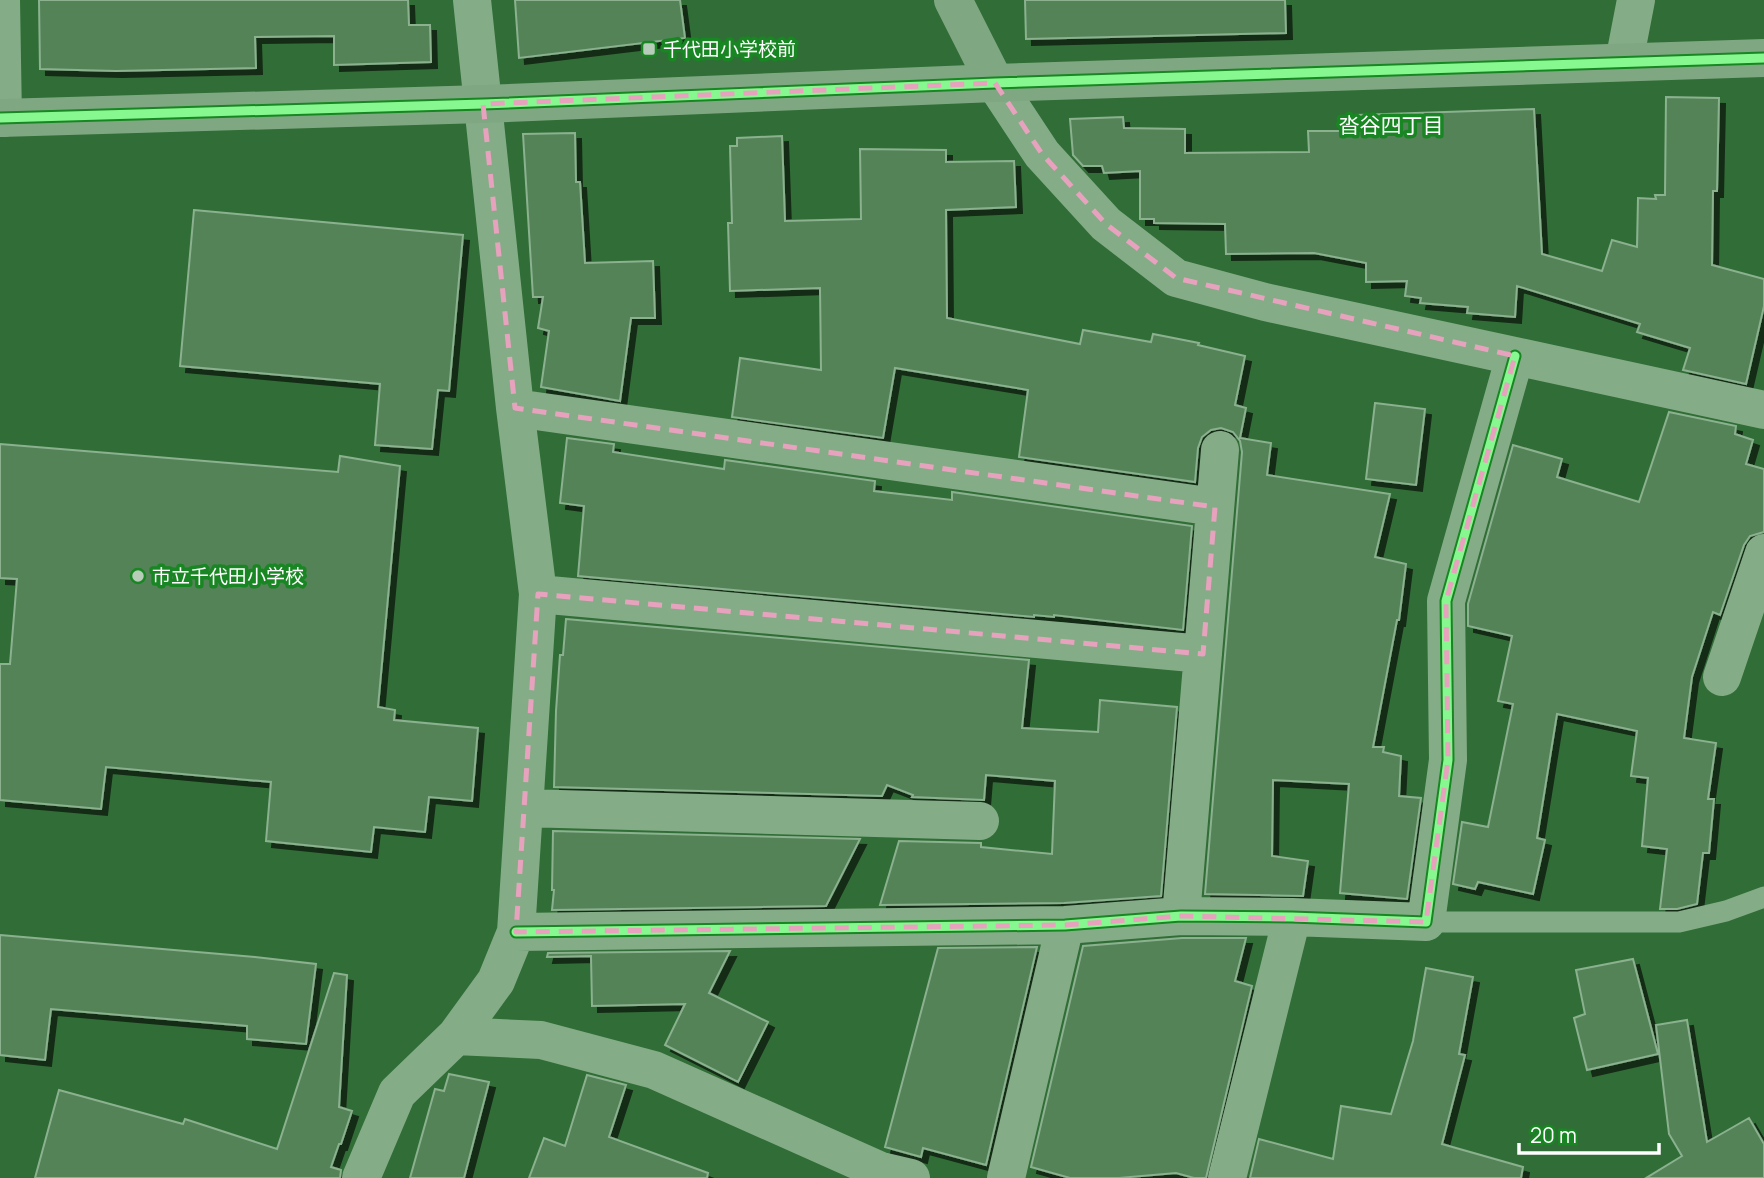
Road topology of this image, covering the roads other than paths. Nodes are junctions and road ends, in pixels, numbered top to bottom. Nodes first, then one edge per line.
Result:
1 (1, 0) edge
2 (472, 0) edge
3 (953, 0) edge
4 (1636, 0) edge
5 (1764, 58) edge
6 (1624, 62) junction
7 (995, 83) junction
8 (483, 104) junction
9 (2, 118) edge
10 (1515, 356) junction
11 (515, 408) junction
12 (1764, 410) edge
13 (1220, 450) dead end
14 (1215, 507) junction
15 (1764, 553) edge
16 (538, 594) junction
17 (1203, 654) junction
18 (1722, 677) dead end
19 (524, 808) junction
20 (980, 821) dead end
21 (1764, 897) edge
22 (1181, 916) junction
23 (1292, 917) junction
24 (1426, 922) junction
25 (1065, 925) junction
26 (516, 932) junction
27 (456, 1036) junction
28 (361, 1178) edge
29 (911, 1178) edge
30 (1006, 1178) edge
31 (1227, 1178) edge

1 - 9 street
2 - 8 street
3 - 7 street
4 - 6 street
5 - 6 street
6 - 7 street
7 - 8 street
7 - 10 street
8 - 9 street
8 - 11 street
10 - 12 street
10 - 24 street
11 - 14 street
11 - 16 street
13 - 14 street
14 - 17 street
15 - 18 street
16 - 17 street
16 - 19 street
17 - 22 street
19 - 20 street
19 - 26 street
21 - 24 lane
22 - 23 street
22 - 25 street
23 - 24 street
23 - 31 street
25 - 26 street
25 - 30 street
26 - 27 street
27 - 28 street
27 - 29 street

